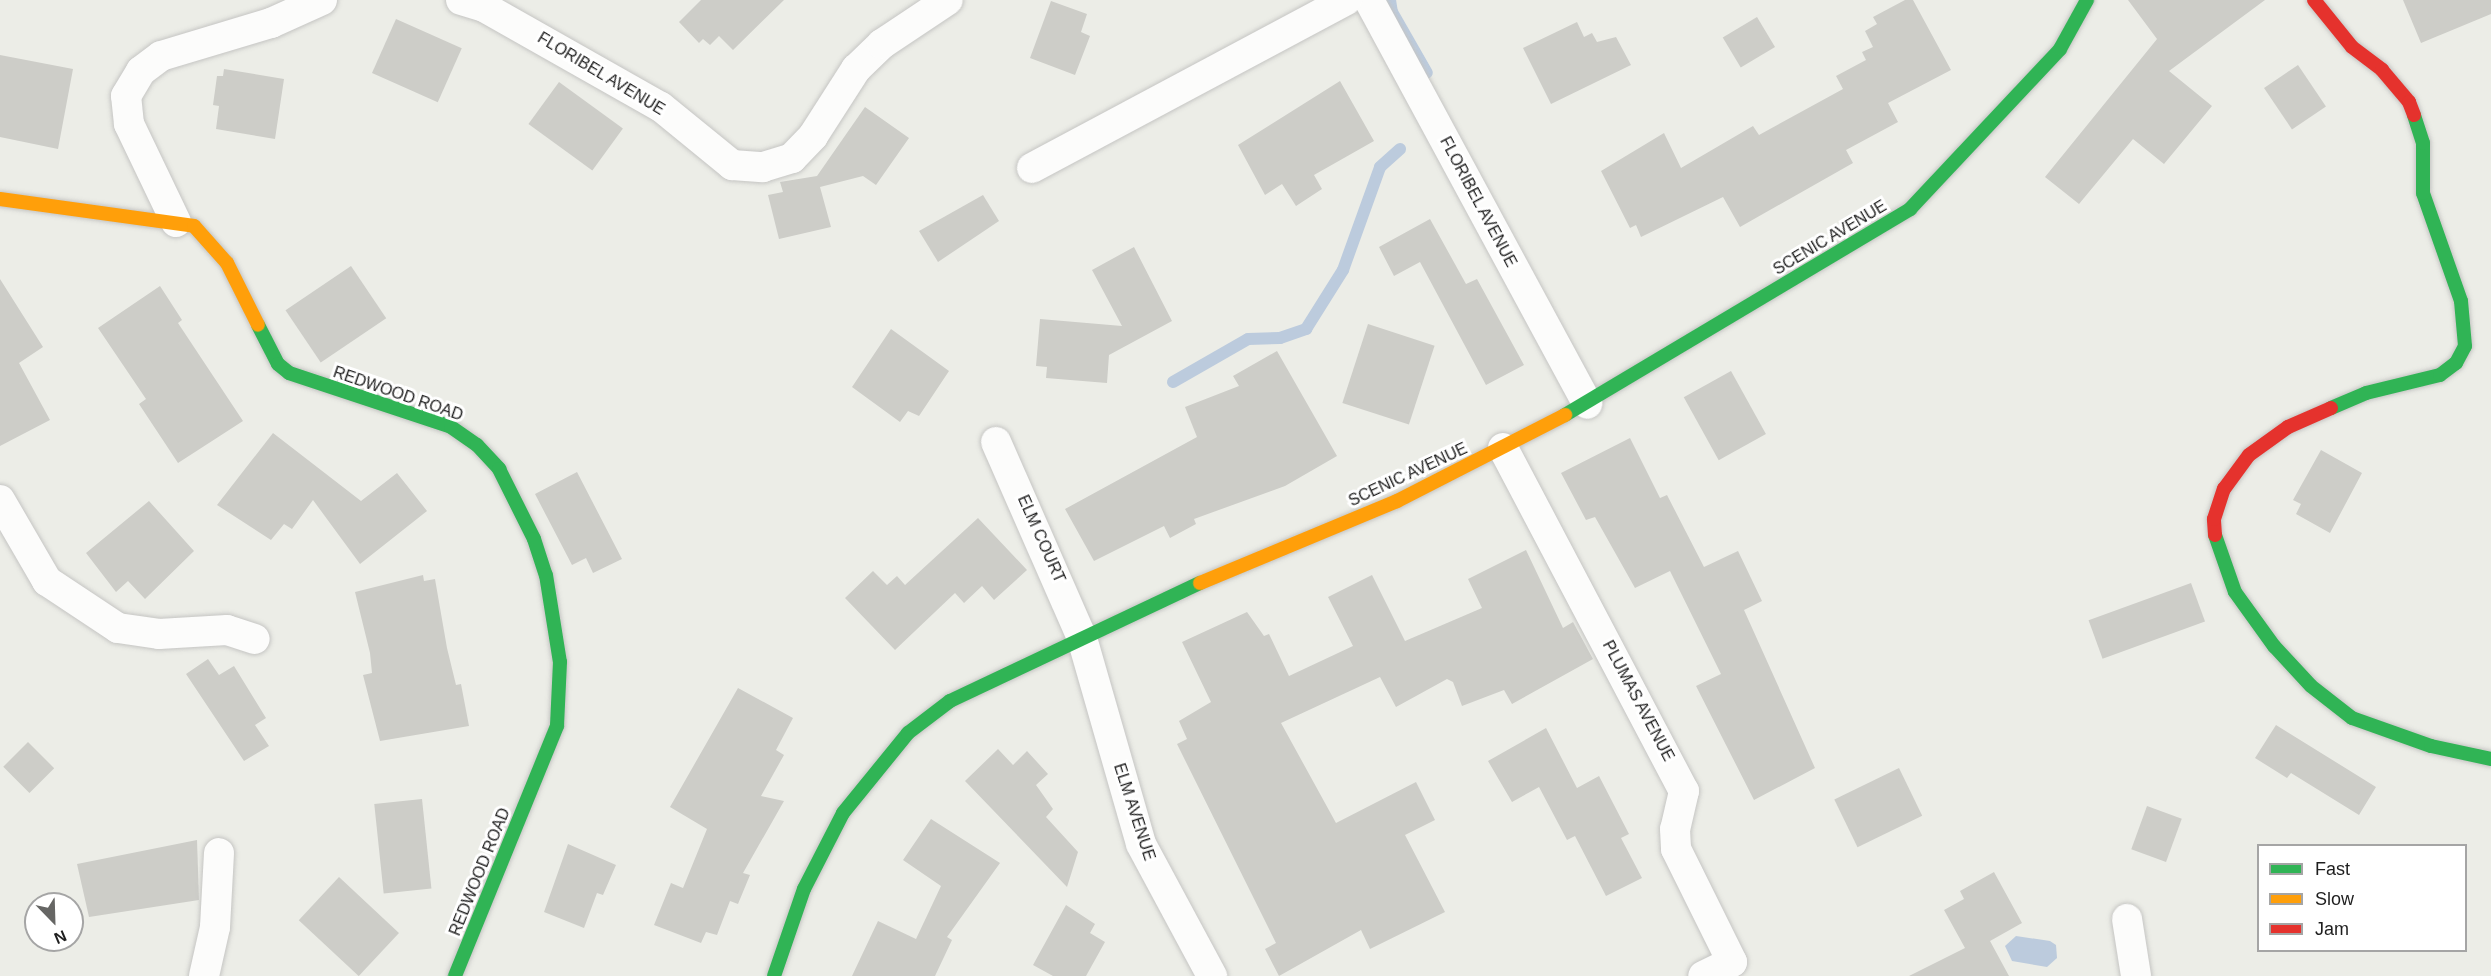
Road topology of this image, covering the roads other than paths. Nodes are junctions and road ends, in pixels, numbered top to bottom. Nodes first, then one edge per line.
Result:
1 (322, 0) edge
2 (461, 0) edge
3 (948, 0) edge
4 (1347, 0) edge
5 (1368, 0) edge
6 (2087, 0) edge
7 (2327, 7) edge
8 (1032, 168) dead end
9 (0, 199) edge
10 (177, 222) junction
11 (1587, 404) junction
12 (996, 442) dead end
13 (1503, 448) junction
14 (0, 500) edge
15 (1082, 638) junction
16 (255, 639) dead end
17 (2491, 759) edge
18 (219, 853) dead end
19 (2127, 919) dead end
20 (204, 976) edge
21 (454, 976) edge
22 (774, 976) edge
23 (1212, 976) edge
24 (1703, 976) edge
25 (2136, 976) edge

1 - 10 street
2 - 3 street, FLORIBEL AVENUE
4 - 8 street
5 - 11 street, FLORIBEL AVENUE
6 - 11 street, SCENIC AVENUE
7 - 17 street
9 - 10 street, REDWOOD ROAD
10 - 21 street, REDWOOD ROAD
11 - 13 street, SCENIC AVENUE
12 - 15 street, ELM COURT
13 - 15 street, SCENIC AVENUE
13 - 24 street, PLUMAS AVENUE
14 - 16 street
15 - 22 street, SCENIC AVENUE
15 - 23 street, ELM AVENUE
18 - 20 street
19 - 25 street

